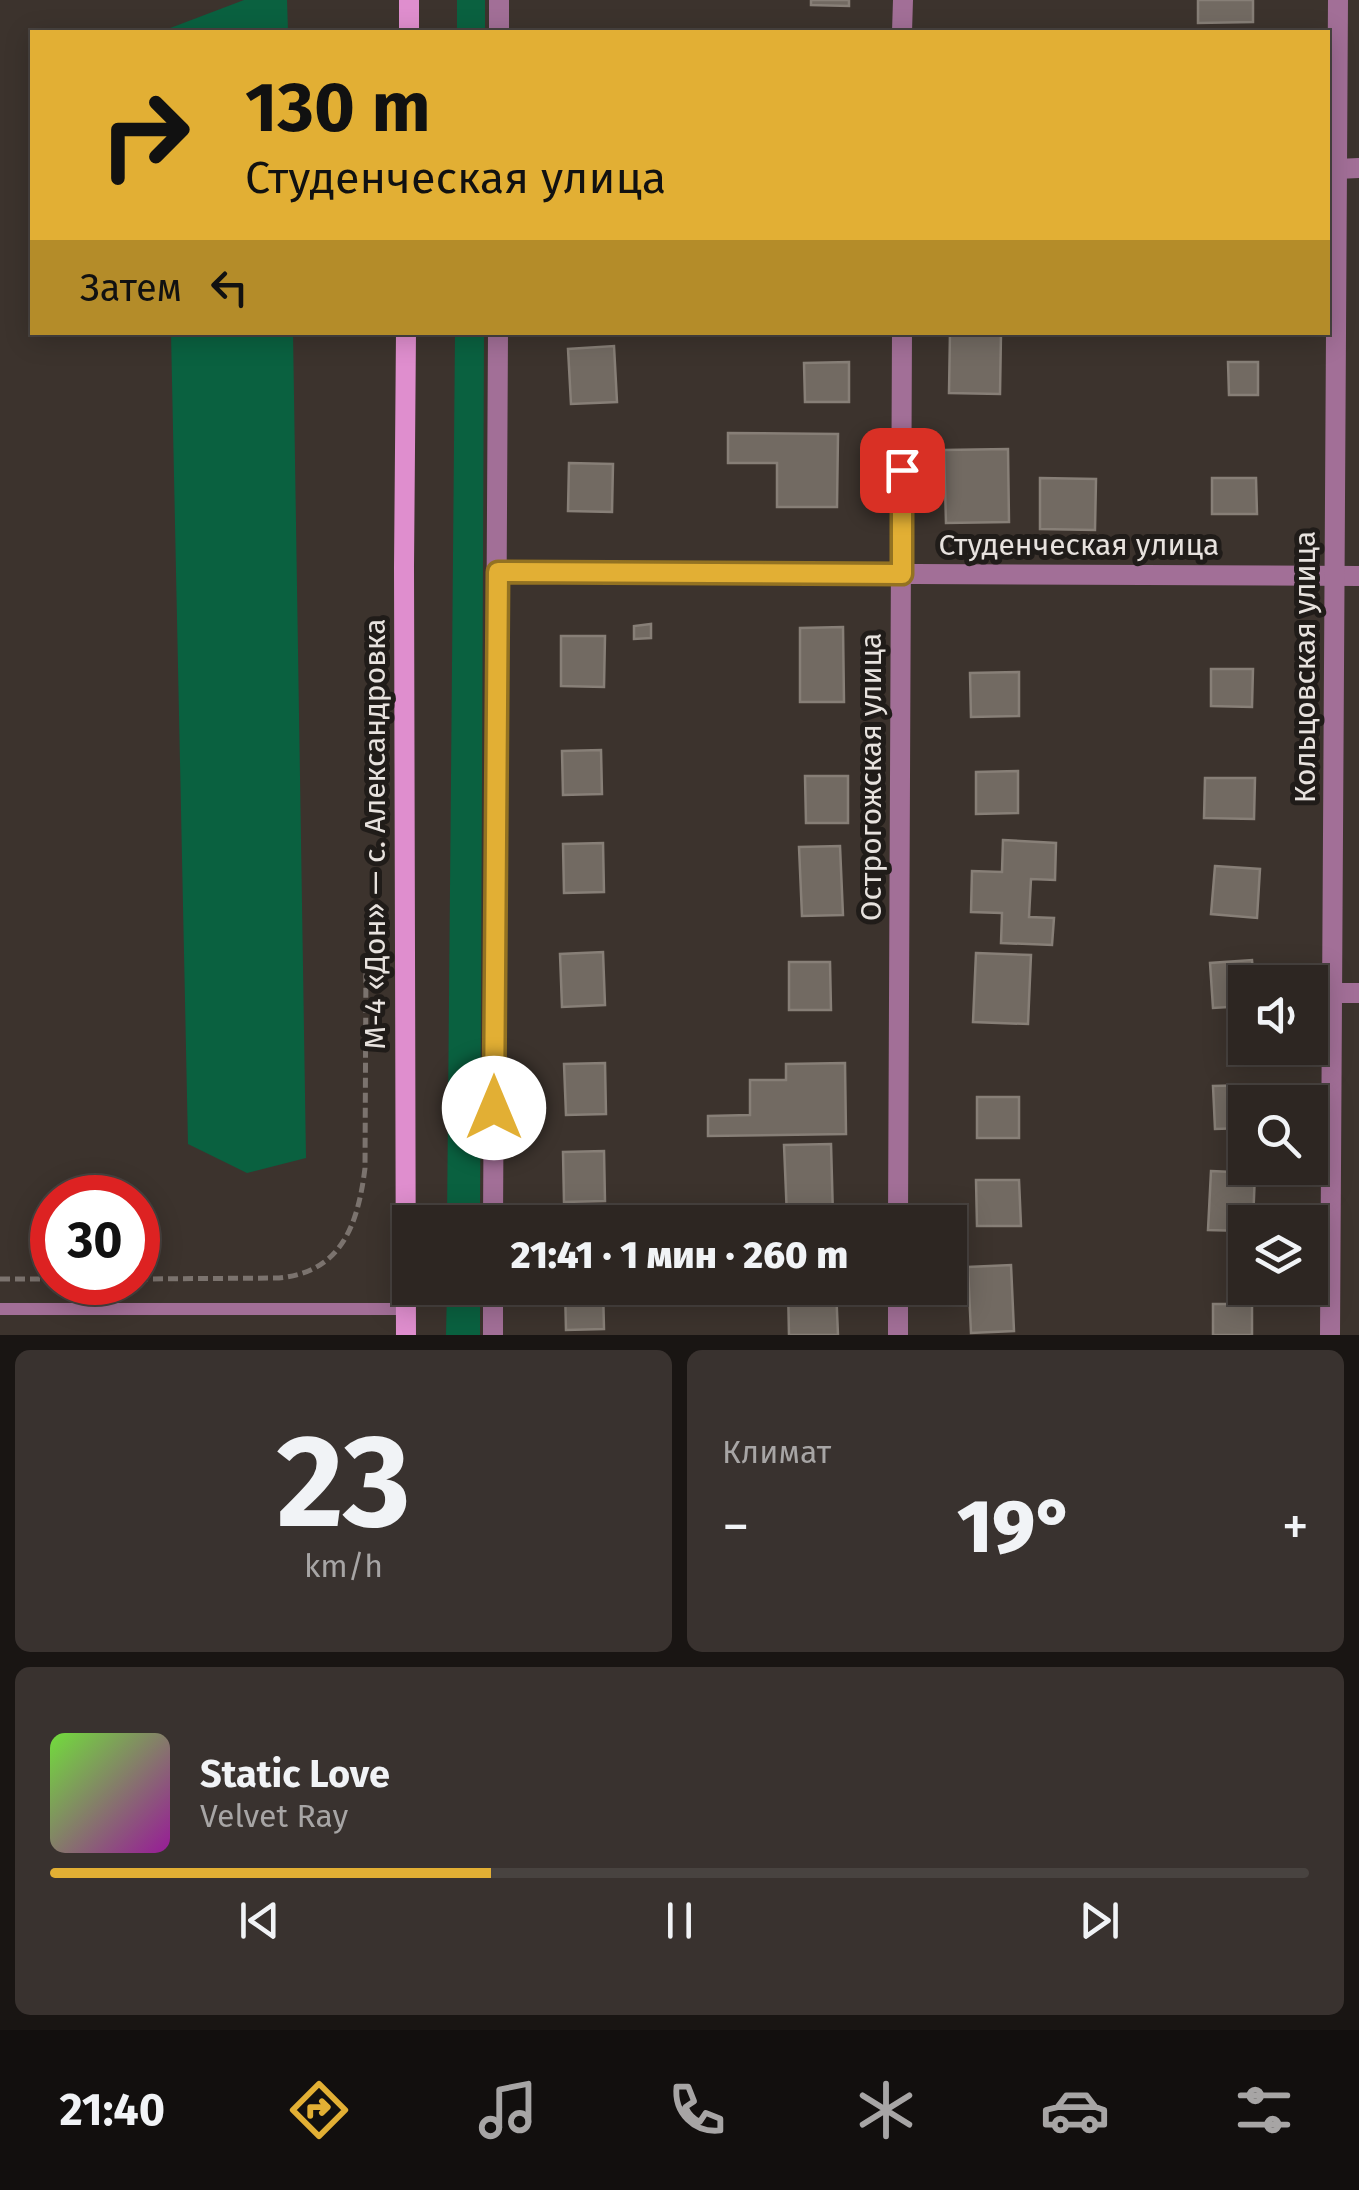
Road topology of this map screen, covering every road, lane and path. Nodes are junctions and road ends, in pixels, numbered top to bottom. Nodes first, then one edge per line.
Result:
1 (410, 0) edge
2 (499, 0) edge
3 (902, 0) edge
4 (1338, 0) edge
5 (409, 30) edge
6 (499, 30) edge
7 (902, 30) edge
8 (1337, 168) junction
9 (1359, 168) edge
10 (406, 335) edge
11 (498, 335) edge
12 (902, 335) edge
13 (498, 572) junction
14 (902, 574) junction
15 (1336, 576) junction
16 (1359, 576) edge
17 (366, 959) dead end
18 (1333, 993) junction
19 (1359, 993) edge
20 (493, 1205) edge
21 (898, 1205) edge
22 (0, 1279) edge
23 (30, 1279) edge
24 (160, 1279) edge
25 (493, 1305) edge
26 (898, 1305) edge
27 (0, 1309) edge
28 (406, 1309) junction
29 (406, 1335) edge
30 (492, 1335) edge
31 (898, 1335) edge
32 (1330, 1335) edge

1 - 5 main road
2 - 6 street
3 - 7 street
4 - 8 street, Кольцовская улица
8 - 9 street
8 - 15 street, Кольцовская улица
10 - 28 main road, М-4 «Дон» — с. Александровка
11 - 13 street
12 - 14 street, Острогожская улица
13 - 14 street, Студенческая улица
13 - 20 street
14 - 15 street, Студенческая улица
14 - 21 street, Острогожская улица
15 - 16 street, Студенческая улица
15 - 18 street, Кольцовская улица
17 - 24 path
18 - 19 street
18 - 32 street, Кольцовская улица
22 - 23 path
25 - 30 street
26 - 31 street
27 - 28 lane
28 - 29 main road, М-4 «Дон» — с. Александровка

